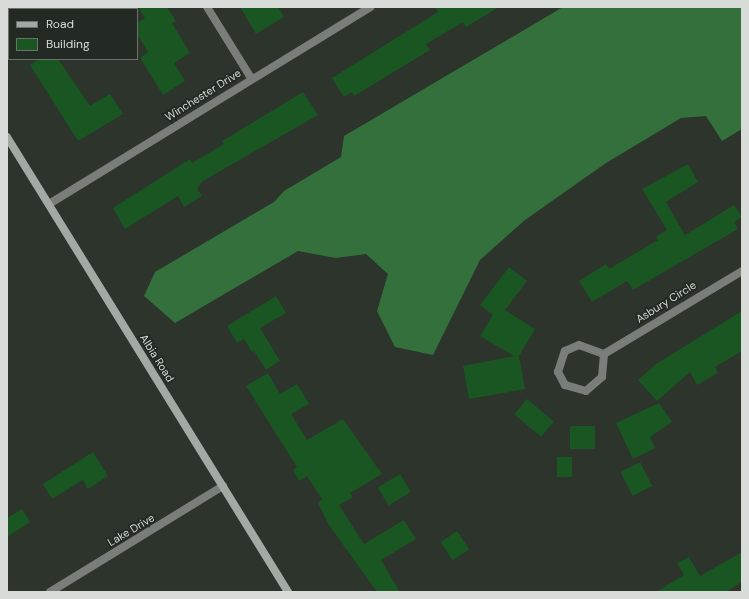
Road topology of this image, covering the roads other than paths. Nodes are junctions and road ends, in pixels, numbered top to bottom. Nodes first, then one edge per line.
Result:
1 (207, 7) edge
2 (370, 7) edge
3 (250, 78) junction
4 (7, 137) edge
5 (49, 204) junction
6 (742, 271) edge
7 (604, 354) junction
8 (223, 486) junction
9 (50, 592) edge
10 (288, 592) edge

1 - 3 street
2 - 3 street, Winchester Drive
3 - 5 street, Winchester Drive
4 - 5 street, Albia Road
5 - 8 street, Albia Road
6 - 7 street, Asbury Circle
7 - 7 street
8 - 9 street, Lake Drive
8 - 10 street, Albia Road

